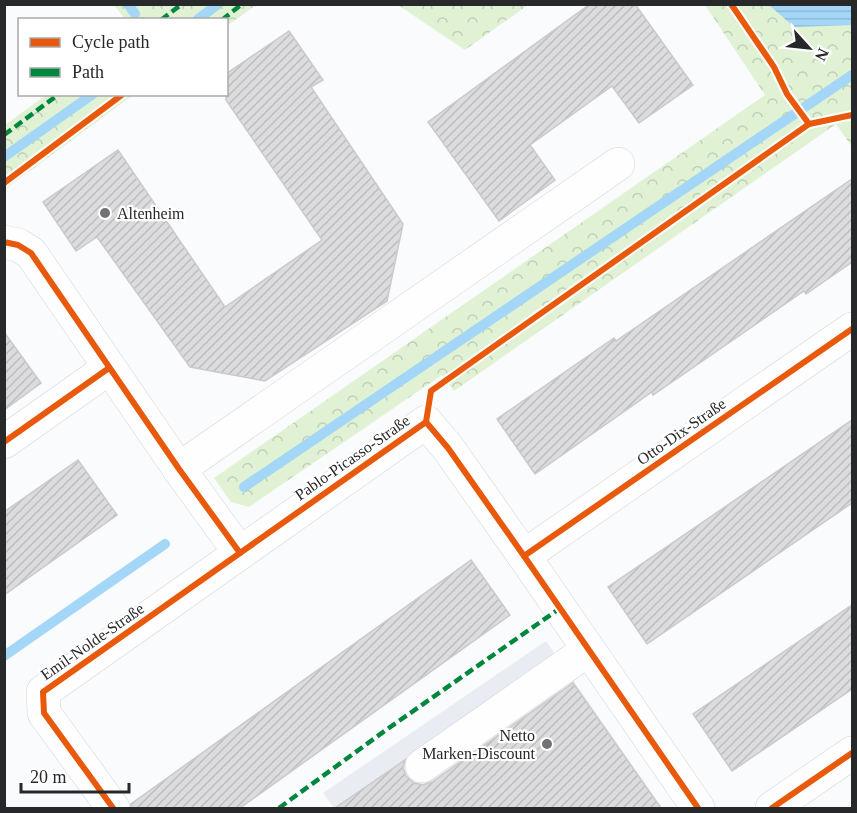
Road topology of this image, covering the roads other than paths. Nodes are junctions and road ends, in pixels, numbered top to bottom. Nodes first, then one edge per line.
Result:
1 (618, 164) dead end
2 (4, 242) edge
3 (852, 329) edge
4 (109, 368) junction
5 (4, 442) edge
6 (179, 469) junction
7 (240, 553) junction
8 (524, 556) junction
9 (588, 650) junction
10 (852, 753) edge
11 (422, 766) dead end
12 (113, 808) edge
13 (698, 808) edge
14 (772, 808) edge

1 - 6 street
2 - 4 street
3 - 8 street, Otto-Dix-Straße
4 - 5 street
4 - 6 street
6 - 7 street
7 - 8 street, Pablo-Picasso-Straße
7 - 12 street, Emil-Nolde-Straße
8 - 9 street, Pablo-Picasso-Straße
9 - 11 street
9 - 13 street, Pablo-Picasso-Straße
10 - 14 street

